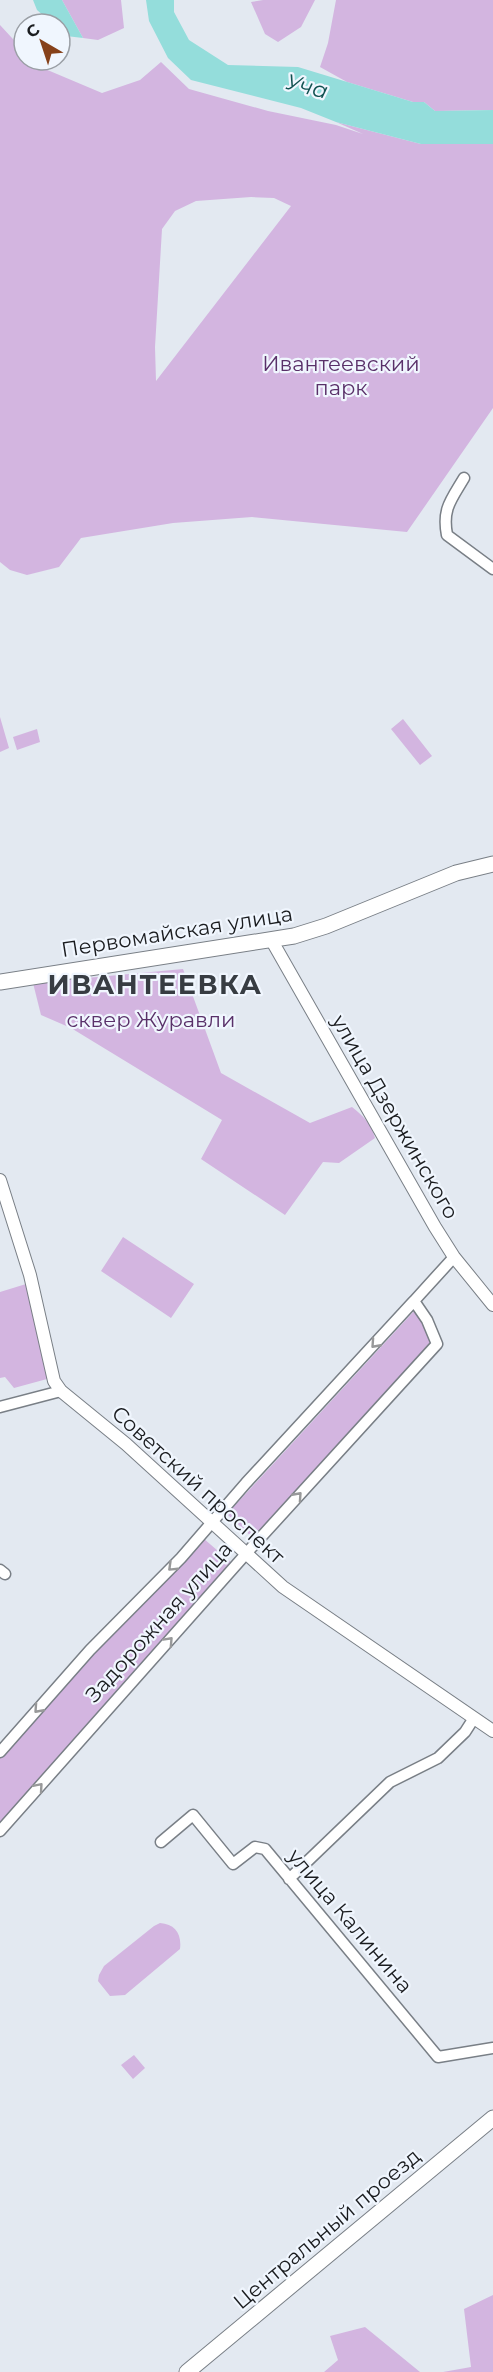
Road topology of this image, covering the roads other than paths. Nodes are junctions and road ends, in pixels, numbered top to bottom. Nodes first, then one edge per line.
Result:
1 (464, 478) dead end
2 (493, 569) edge
3 (493, 864) edge
4 (272, 941) junction
5 (0, 982) edge
6 (0, 1180) edge
7 (454, 1257) junction
8 (414, 1301) junction
9 (493, 1305) edge
10 (61, 1391) junction
11 (0, 1407) edge
12 (210, 1523) junction
13 (246, 1554) junction
14 (474, 1718) junction
15 (493, 1731) edge
16 (0, 1752) edge
17 (0, 1831) edge
18 (160, 1842) dead end
19 (289, 1879) junction
20 (493, 2048) edge
21 (493, 2119) edge
22 (187, 2372) edge

1 - 2 street
3 - 4 main road, Первомайская улица
4 - 5 main road, Первомайская улица
4 - 7 street, улица Дзержинского
6 - 10 street, Советский проспект
7 - 8 street, Задорожная улица
7 - 9 street, улица Дзержинского
8 -> 12 street, Задорожная улица
13 -> 8 street, Задорожная улица
10 - 11 street
10 - 12 street, Советский проспект
12 - 13 street, Советский проспект
12 -> 16 street, Задорожная улица
13 - 14 street, Советский проспект
17 -> 13 street, Задорожная улица
14 - 15 street, Советский проспект
14 - 19 street
18 - 19 street, улица Калинина
19 - 20 street, улица Калинина
21 - 22 main road, Центральный проезд

